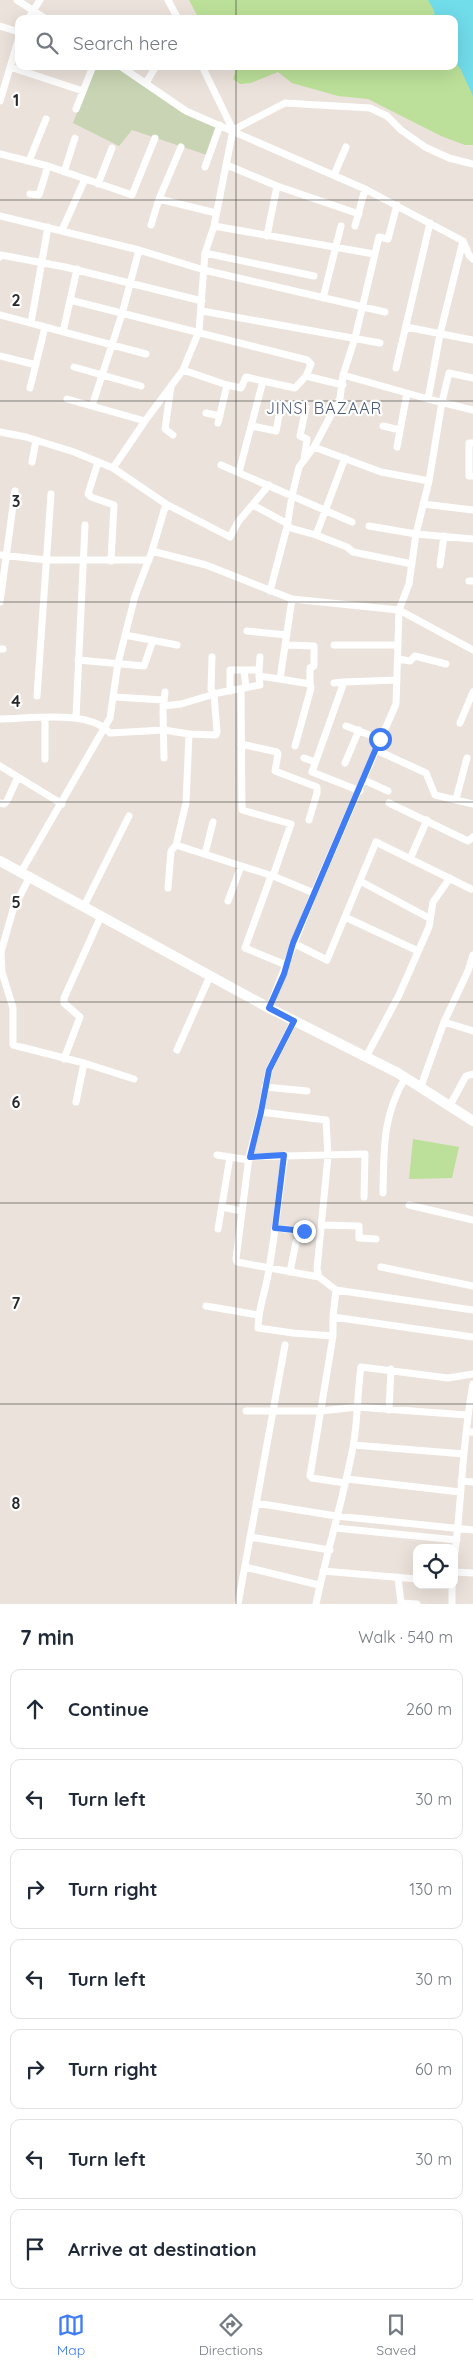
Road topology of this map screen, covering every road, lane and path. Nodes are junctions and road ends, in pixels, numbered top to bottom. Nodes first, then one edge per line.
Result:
1 (17, 0) edge
2 (40, 0) edge
3 (168, 0) edge
4 (33, 10) junction
5 (30, 15) edge
6 (40, 15) edge
7 (176, 15) edge
8 (0, 26) edge
9 (15, 31) edge
10 (15, 50) edge
11 (10, 67) junction
12 (15, 69) edge
13 (20, 70) edge
14 (92, 70) edge
15 (126, 70) edge
16 (154, 70) edge
17 (204, 70) edge
18 (146, 83) junction
19 (84, 90) junction
20 (0, 101) edge
21 (76, 109) dead end
22 (46, 119) dead end
23 (220, 125) junction
24 (233, 130) junction
25 (75, 138) dead end
26 (156, 138) dead end
27 (346, 146) dead end
28 (181, 147) dead end
29 (112, 148) dead end
30 (0, 154) edge
31 (29, 161) junction
32 (473, 164) edge
33 (227, 165) junction
34 (48, 166) junction
35 (205, 167) dead end
36 (64, 172) junction
37 (334, 175) junction
38 (85, 179) junction
39 (98, 184) junction
40 (277, 186) junction
41 (365, 189) junction
42 (30, 194) dead end
43 (159, 199) junction
44 (397, 205) junction
45 (216, 214) junction
46 (359, 214) junction
47 (0, 216) edge
48 (430, 223) junction
49 (151, 225) dead end
50 (214, 226) junction
51 (341, 226) dead end
52 (355, 226) dead end
53 (48, 227) junction
54 (62, 230) junction
55 (267, 236) junction
56 (463, 241) junction
57 (337, 248) junction
58 (139, 250) junction
59 (205, 253) junction
60 (374, 254) junction
61 (0, 257) edge
62 (473, 259) edge
63 (41, 263) junction
64 (77, 269) junction
65 (204, 270) junction
66 (314, 276) dead end
67 (130, 282) junction
68 (324, 298) junction
69 (70, 300) junction
70 (202, 301) junction
71 (361, 307) junction
72 (202, 311) junction
73 (385, 312) dead end
74 (122, 314) junction
75 (0, 315) edge
76 (31, 323) junction
77 (45, 327) junction
78 (406, 327) junction
79 (199, 331) junction
80 (63, 332) junction
81 (440, 334) junction
82 (355, 338) junction
83 (473, 340) edge
84 (380, 343) dead end
85 (111, 344) junction
86 (146, 354) dead end
87 (0, 356) edge
88 (36, 364) junction
89 (74, 367) dead end
90 (396, 368) dead end
91 (183, 370) junction
92 (102, 373) junction
93 (343, 375) junction
94 (306, 376) junction
95 (473, 378) edge
96 (263, 381) junction
97 (227, 384) junction
98 (343, 385) junction
99 (141, 386) dead end
100 (171, 386) junction
101 (30, 388) dead end
102 (407, 394) junction
103 (67, 400) dead end
104 (428, 400) junction
105 (442, 402) junction
106 (92, 406) junction
107 (306, 407) dead end
108 (473, 410) edge
109 (206, 413) dead end
110 (279, 416) dead end
111 (144, 421) junction
112 (252, 426) junction
113 (383, 426) dead end
114 (400, 430) junction
115 (0, 432) edge
116 (173, 435) dead end
117 (36, 440) junction
118 (473, 443) edge
119 (397, 446) dead end
120 (314, 447) junction
121 (345, 458) junction
122 (304, 460) junction
123 (32, 462) dead end
124 (98, 462) junction
125 (221, 465) dead end
126 (113, 468) junction
127 (239, 472) junction
128 (473, 476) edge
129 (429, 481) junction
130 (269, 485) junction
131 (15, 491) dead end
132 (51, 494) dead end
133 (292, 496) junction
134 (166, 504) junction
135 (423, 504) junction
136 (253, 505) junction
137 (473, 510) edge
138 (323, 511) junction
139 (352, 522) dead end
140 (85, 526) dead end
141 (288, 526) junction
142 (369, 526) dead end
143 (416, 534) junction
144 (316, 535) junction
145 (444, 536) junction
146 (473, 539) edge
147 (152, 551) junction
148 (3, 556) edge
149 (47, 560) junction
150 (149, 560) junction
151 (83, 561) junction
152 (111, 561) junction
153 (412, 564) junction
154 (440, 564) dead end
155 (270, 591) junction
156 (292, 599) junction
157 (0, 602) edge
158 (399, 610) junction
159 (247, 631) dead end
160 (125, 635) junction
161 (287, 636) junction
162 (153, 640) junction
163 (286, 644) junction
164 (176, 645) dead end
165 (334, 645) dead end
166 (398, 645) junction
167 (473, 650) edge
168 (212, 657) dead end
169 (260, 657) dead end
170 (398, 659) junction
171 (78, 660) junction
172 (118, 663) junction
173 (446, 664) dead end
174 (244, 670) junction
175 (259, 673) junction
176 (280, 678) junction
177 (397, 680) junction
178 (334, 682) dead end
179 (344, 682) junction
180 (310, 683) junction
181 (244, 688) junction
182 (230, 691) junction
183 (165, 692) dead end
184 (473, 692) edge
185 (214, 694) junction
186 (38, 696) dead end
187 (114, 697) junction
188 (471, 701) edge
189 (164, 703) junction
190 (76, 717) junction
191 (45, 718) junction
192 (0, 719) edge
193 (460, 723) dead end
194 (346, 726) dead end
195 (105, 728) junction
196 (164, 730) junction
197 (359, 730) junction
198 (189, 734) junction
199 (380, 739) junction
200 (241, 744) junction
201 (294, 746) dead end
202 (376, 750) junction
203 (164, 758) dead end
204 (304, 758) dead end
205 (467, 758) dead end
206 (45, 759) dead end
207 (315, 762) junction
208 (346, 763) dead end
209 (0, 766) edge
210 (18, 777) junction
211 (364, 780) junction
212 (360, 791) junction
213 (388, 791) dead end
214 (456, 799) junction
215 (0, 803) edge
216 (390, 803) dead end
217 (62, 804) junction
218 (473, 804) edge
219 (129, 816) dead end
220 (309, 820) dead end
221 (427, 820) junction
222 (213, 822) dead end
223 (473, 837) edge
224 (176, 845) junction
225 (205, 854) junction
226 (410, 859) junction
227 (0, 861) edge
228 (241, 866) junction
229 (26, 874) junction
230 (272, 876) junction
231 (450, 878) junction
232 (360, 881) junction
233 (168, 888) dead end
234 (471, 889) dead end
235 (314, 893) junction
236 (228, 901) dead end
237 (84, 906) junction
238 (101, 916) junction
239 (345, 917) junction
240 (429, 918) junction
241 (293, 943) junction
242 (418, 951) junction
243 (0, 952) edge
244 (473, 955) edge
245 (286, 965) junction
246 (470, 973) edge
247 (210, 976) junction
248 (269, 1008) junction
249 (294, 1021) junction
250 (444, 1022) junction
251 (473, 1031) edge
252 (177, 1050) dead end
253 (366, 1057) junction
254 (64, 1059) junction
255 (84, 1063) junction
256 (473, 1074) edge
257 (405, 1078) junction
258 (134, 1079) dead end
259 (265, 1087) junction
260 (420, 1089) junction
261 (307, 1091) dead end
262 (76, 1102) dead end
263 (449, 1107) junction
264 (261, 1112) junction
265 (473, 1121) edge
266 (218, 1155) dead end
267 (284, 1155) junction
268 (328, 1156) junction
269 (230, 1157) junction
270 (249, 1158) junction
271 (384, 1193) dead end
272 (364, 1197) dead end
273 (409, 1205) dead end
274 (222, 1207) junction
275 (241, 1212) junction
276 (473, 1220) edge
277 (322, 1225) junction
278 (218, 1228) dead end
279 (275, 1228) junction
280 (304, 1231) dead end
281 (376, 1239) dead end
282 (296, 1242) dead end
283 (381, 1266) dead end
284 (269, 1268) junction
285 (290, 1272) junction
286 (318, 1277) junction
287 (473, 1286) edge
288 (336, 1290) junction
289 (206, 1306) dead end
290 (473, 1310) edge
291 (258, 1315) junction
292 (333, 1317) junction
293 (334, 1336) junction
294 (473, 1337) edge
295 (285, 1344) dead end
296 (391, 1369) junction
297 (473, 1374) edge
298 (473, 1384) edge
299 (357, 1407) junction
300 (273, 1410) junction
301 (389, 1410) junction
302 (246, 1411) dead end
303 (321, 1411) junction
304 (467, 1415) junction
305 (469, 1432) edge
306 (354, 1444) junction
307 (464, 1454) junction
308 (346, 1481) junction
309 (462, 1481) junction
310 (473, 1482) edge
311 (460, 1492) junction
312 (256, 1503) junction
313 (336, 1516) junction
314 (334, 1528) junction
315 (459, 1528) junction
316 (473, 1530) edge
317 (250, 1537) junction
318 (457, 1540) junction
319 (456, 1544) edge
320 (330, 1550) junction
321 (246, 1567) junction
322 (323, 1571) junction
323 (458, 1572) edge
324 (473, 1574) edge
325 (398, 1577) junction
326 (413, 1579) edge
327 (319, 1585) junction
328 (452, 1589) edge
329 (238, 1604) edge
330 (317, 1604) edge
331 (417, 1604) edge
332 (452, 1604) edge

1 - 4 street
2 - 4 street
3 - 7 street
4 - 5 street
4 - 6 street
8 - 9 street
10 - 11 street
11 - 12 street
11 - 20 street
13 - 19 street
14 - 19 street
15 - 18 street
16 - 18 street
17 - 24 street
18 - 23 street
19 - 21 street
22 - 31 street
23 - 24 street
23 - 35 street
24 - 32 street
24 - 33 street
24 - 37 street
25 - 36 street
26 - 39 street
27 - 37 street
28 - 43 street
29 - 39 street
30 - 31 street
31 - 34 street
33 - 40 street
33 - 45 street
34 - 36 street
34 - 42 street
36 - 38 street
37 - 41 street
38 - 39 street
38 - 54 street
40 - 46 street
40 - 55 street
41 - 44 street
41 - 46 street
43 - 45 street
43 - 49 street
44 - 48 street
44 - 60 street
45 - 50 street
46 - 52 street
47 - 53 street
48 - 56 street
48 - 78 street
50 - 55 street
50 - 59 street
51 - 57 street
53 - 54 street
53 - 63 street
54 - 58 street
55 - 57 street
56 - 62 street
56 - 81 street
57 - 60 street
57 - 68 street
58 - 65 street
58 - 67 street
59 - 65 street
59 - 66 street
60 - 71 street
61 - 63 street
63 - 64 street
63 - 76 street
64 - 67 street
64 - 69 street
65 - 68 street
65 - 70 street
67 - 70 street
67 - 74 street
68 - 71 street
69 - 74 street
69 - 80 street
70 - 72 street
71 - 73 street
71 - 82 street
72 - 79 street
72 - 82 street
74 - 79 street
74 - 85 street
75 - 76 street
76 - 77 street
77 - 80 street
77 - 88 street
78 - 81 street
78 - 90 street
79 - 91 street
79 - 94 street
80 - 85 street
81 - 83 street
81 - 104 street
82 - 84 street
82 - 93 street
85 - 86 street
85 - 92 street
87 - 88 street
88 - 101 street
89 - 92 street
91 - 97 street
91 - 100 street
92 - 99 street
92 - 106 street
93 - 98 street
93 - 102 street
94 - 96 street
94 - 98 street
95 - 105 street
96 - 97 street
96 - 112 street
97 - 109 street
98 - 120 street
100 - 111 street
100 - 116 street
102 - 104 street
102 - 114 street
103 - 106 street
104 - 105 street
105 - 108 street
105 - 129 street
106 - 111 street
107 - 122 street
110 - 112 street
111 - 126 street
112 - 127 street
113 - 114 street
114 - 119 street
115 - 117 street
117 - 123 street
117 - 124 street
118 - 128 street
120 - 121 street
120 - 122 street
121 - 129 street
121 - 138 street
122 - 133 street
124 - 126 street
124 - 152 street
125 - 127 street
126 - 134 street
127 - 130 street
129 - 135 street
130 - 133 street
130 - 136 street
131 - 148 street
132 - 149 street
133 - 138 street
133 - 141 street
134 - 136 street
134 - 147 street
135 - 137 street
135 - 143 street
136 - 141 street
138 - 139 street
138 - 144 street
140 - 151 street
141 - 144 street
141 - 155 street
142 - 143 street
143 - 145 street
143 - 153 street
144 - 153 street
145 - 146 street
145 - 154 street
147 - 150 street
147 - 155 street
148 - 149 street
148 - 157 street
149 - 151 street
149 - 186 street
150 - 152 street
150 - 160 street
151 - 152 street
151 - 171 street
153 - 158 street
155 - 156 street
156 - 158 street
156 - 161 street
158 - 166 street
158 - 167 street
159 - 161 street
160 - 162 street
160 - 172 street
161 - 163 street
162 - 164 street
162 - 172 street
163 - 176 street
163 - 180 street
165 - 166 street
166 - 170 street
168 - 185 street
169 - 175 street
170 - 173 street
170 - 177 street
171 - 172 street
171 - 190 street
172 - 187 street
174 - 175 street
174 - 181 street
174 - 182 street
175 - 176 street
175 - 181 street
176 - 180 street
177 - 179 street
177 - 199 street
178 - 179 street
179 - 207 street
180 - 201 street
181 - 182 street
181 - 200 street
182 - 185 street
183 - 189 street
184 - 188 street
185 - 189 street
185 - 198 street
187 - 189 street
187 - 195 street
188 - 193 street
189 - 196 street
190 - 191 street
190 - 195 street
191 - 192 street
191 - 206 street
194 - 197 street
195 - 196 street
195 - 217 street
196 - 198 street
196 - 203 street
197 - 199 street
197 - 208 street
198 - 224 street
199 - 202 street
200 - 220 street
200 - 230 street
202 - 211 street
202 - 214 street
204 - 207 street
205 - 214 street
207 - 212 street
209 - 210 street
210 - 215 street
210 - 217 street
211 - 212 street
211 - 213 street
212 - 235 street
214 - 218 street
216 - 221 street
217 - 229 street
219 - 237 street
221 - 223 street
221 - 226 street
222 - 225 street
224 - 225 street
224 - 233 street
225 - 228 street
226 - 231 street
226 - 232 street
227 - 229 street
228 - 230 street
228 - 236 street
229 - 237 street
229 - 243 street
230 - 235 street
230 - 245 street
231 - 234 street
231 - 240 street
232 - 239 street
232 - 240 street
235 - 241 street
237 - 238 street
238 - 247 street
238 - 254 street
239 - 241 street
239 - 242 street
240 - 242 street
241 - 245 street
242 - 253 street
243 - 254 street
244 - 246 street
245 - 248 street
246 - 250 street
247 - 248 street
247 - 252 street
248 - 249 street
249 - 253 street
249 - 259 street
250 - 251 street
250 - 260 street
253 - 257 street
254 - 255 street
255 - 258 street
255 - 262 street
256 - 263 street
257 - 260 street
257 - 271 street
259 - 261 street
259 - 264 street
260 - 263 street
263 - 265 street
264 - 268 street
264 - 270 street
266 - 269 street
267 - 268 street
267 - 270 street
267 - 279 street
268 - 272 street
268 - 277 street
269 - 270 street
269 - 274 street
270 - 275 street
273 - 276 street
274 - 275 street
274 - 278 street
275 - 284 street
277 - 281 street
277 - 286 street
279 - 280 street
279 - 284 street
282 - 285 street
283 - 287 street
284 - 285 street
284 - 291 street
285 - 286 street
286 - 288 street
288 - 290 street
288 - 292 street
289 - 291 street
291 - 293 street
292 - 293 street
292 - 294 street
293 - 303 street
295 - 300 street
296 - 297 street
296 - 299 street
296 - 301 street
298 - 304 street
299 - 301 street
299 - 303 street
299 - 306 street
300 - 302 street
300 - 303 street
300 - 312 street
301 - 304 street
303 - 308 street
304 - 305 street
305 - 307 street
306 - 307 street
306 - 308 street
307 - 309 street
308 - 311 street
308 - 313 street
309 - 310 street
309 - 311 street
311 - 315 street
312 - 313 street
312 - 317 street
313 - 314 street
313 - 315 street
314 - 318 street
314 - 320 street
315 - 316 street
315 - 318 street
317 - 320 street
317 - 321 street
318 - 319 street
320 - 322 street
321 - 327 street
321 - 329 street
322 - 325 street
322 - 327 street
323 - 324 street
325 - 326 street
325 - 331 street
327 - 330 street
328 - 332 street

